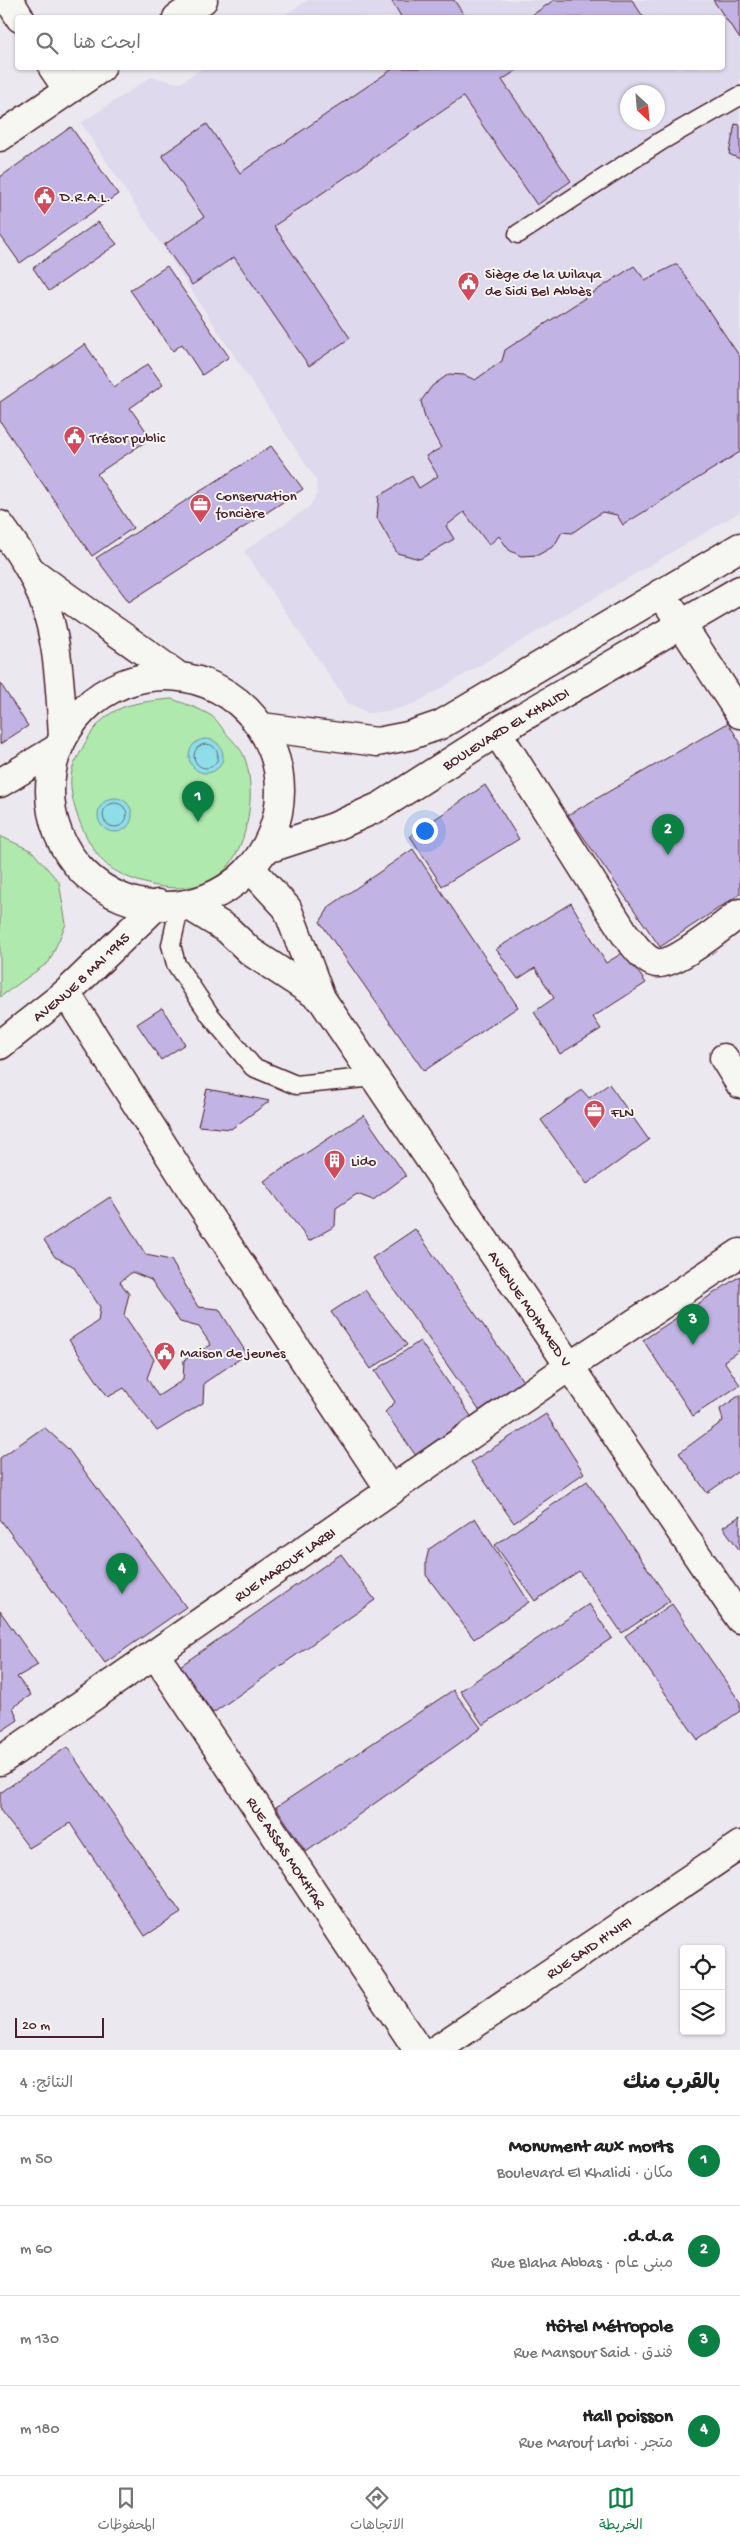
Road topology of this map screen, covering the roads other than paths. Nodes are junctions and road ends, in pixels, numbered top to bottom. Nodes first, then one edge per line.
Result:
1 (9, 0) edge
2 (203, 0) edge
3 (18, 15) edge
4 (181, 15) edge
5 (93, 70) edge
6 (61, 78) edge
7 (740, 96) edge
8 (0, 137) edge
9 (518, 234) dead end
10 (0, 525) edge
11 (740, 547) edge
12 (30, 570) junction
13 (740, 590) edge
14 (661, 593) junction
15 (681, 624) junction
16 (178, 676) junction
17 (736, 699) edge
18 (262, 727) junction
19 (497, 732) junction
20 (61, 743) junction
21 (0, 783) edge
22 (257, 859) junction
23 (175, 904) junction
24 (740, 913) edge
25 (66, 993) junction
26 (321, 998) junction
27 (0, 1045) edge
28 (724, 1058) dead end
29 (374, 1077) junction
30 (740, 1084) edge
31 (740, 1254) edge
32 (570, 1366) junction
33 (391, 1491) junction
34 (740, 1619) edge
35 (155, 1654) junction
36 (0, 1761) edge
37 (740, 1845) edge
38 (418, 2050) edge
39 (436, 2050) edge

1 - 3 main road
2 - 4 main road
5 - 6 main road
6 - 8 main road
7 - 9 lane
10 - 12 main road
11 - 14 main road
12 - 16 main road
12 - 20 main road
13 - 15 main road, BOULEVARD EL KHALIDI
14 - 15 main road
14 - 18 main road
15 - 17 main road
15 - 19 main road, BOULEVARD EL KHALIDI
16 - 18 main road
16 - 20 main road
18 - 22 main road
19 - 22 main road, BOULEVARD EL KHALIDI
19 - 24 main road
20 - 21 main road
20 - 23 main road
22 - 23 main road
22 - 26 main road
23 - 25 main road, AVENUE 8 MAI 1945
23 - 26 main road
23 - 29 lane
25 - 27 main road, AVENUE 8 MAI 1945
25 - 33 main road
26 - 29 main road, AVENUE MOHAMED V
28 - 30 main road
29 - 32 main road, AVENUE MOHAMED V
31 - 32 main road, RUE MAROUF LARBI
32 - 33 main road, RUE MAROUF LARBI
32 - 34 main road, AVENUE MOHAMED V
33 - 35 main road, RUE MAROUF LARBI
35 - 36 main road, RUE MAROUF LARBI
35 - 38 main road, RUE ASSAS MOKHTAR
37 - 39 main road, RUE SAID H'NIFI

